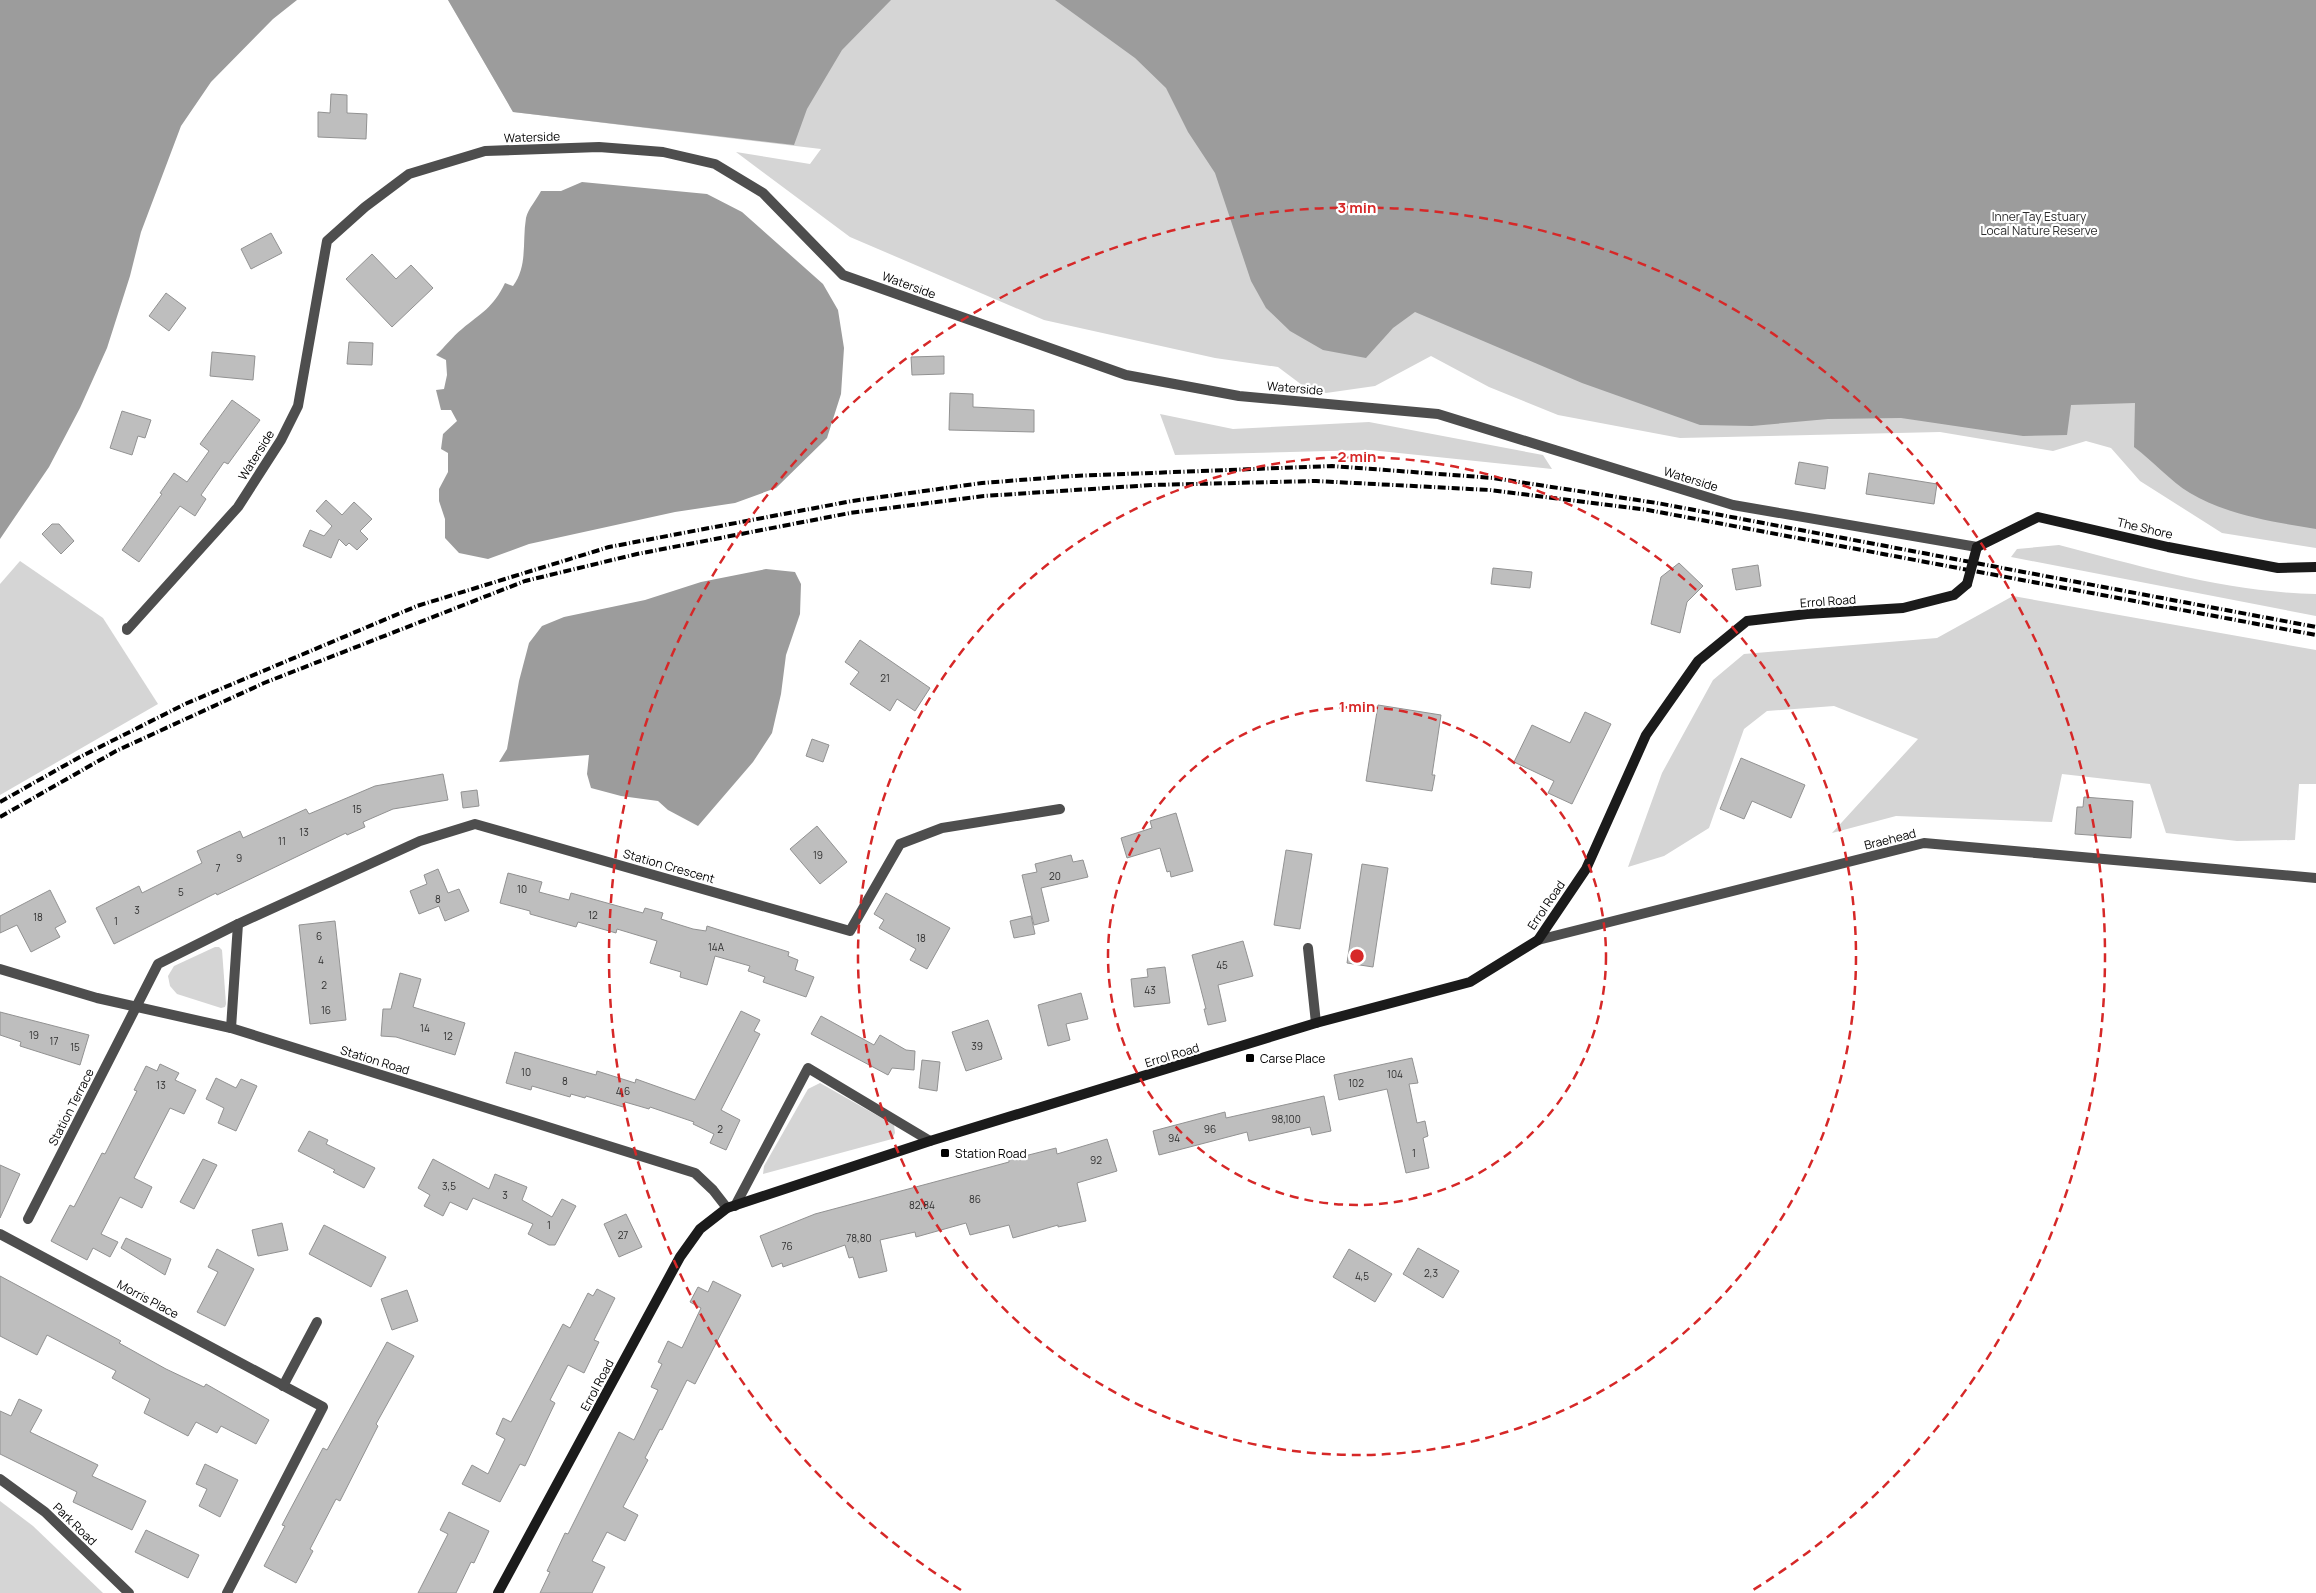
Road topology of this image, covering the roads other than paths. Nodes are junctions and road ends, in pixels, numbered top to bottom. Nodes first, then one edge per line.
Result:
1 (1977, 547) junction
2 (2316, 566) edge
3 (127, 628) dead end
4 (1060, 809) dead end
5 (2316, 878) edge
6 (238, 924) junction
7 (1538, 940) junction
8 (1308, 948) dead end
9 (0, 969) edge
10 (137, 1006) junction
11 (1316, 1023) junction
12 (231, 1028) junction
13 (930, 1142) junction
14 (731, 1207) junction
15 (28, 1219) dead end
16 (0, 1234) edge
17 (317, 1322) dead end
18 (283, 1386) junction
19 (0, 1479) edge
20 (129, 1593) edge
21 (227, 1593) edge
22 (498, 1593) edge

1 - 2 street, The Shore
1 - 3 street, Waterside
1 - 7 street, Errol Road, bridge
4 - 6 street, Station Crescent
5 - 7 street, Braehead
6 - 10 street, Station Crescent
6 - 12 street
7 - 11 street, Errol Road
8 - 11 street
9 - 10 street, Station Road
10 - 12 street, Station Road
10 - 15 street, Station Terrace
11 - 13 street, Errol Road
12 - 14 street, Station Road
13 - 14 street, Errol Road
13 - 14 street, Errol Road
14 - 22 street, Errol Road
16 - 18 street, Morris Place
17 - 18 street
18 - 21 street, Morris Place
19 - 20 street, Park Road

